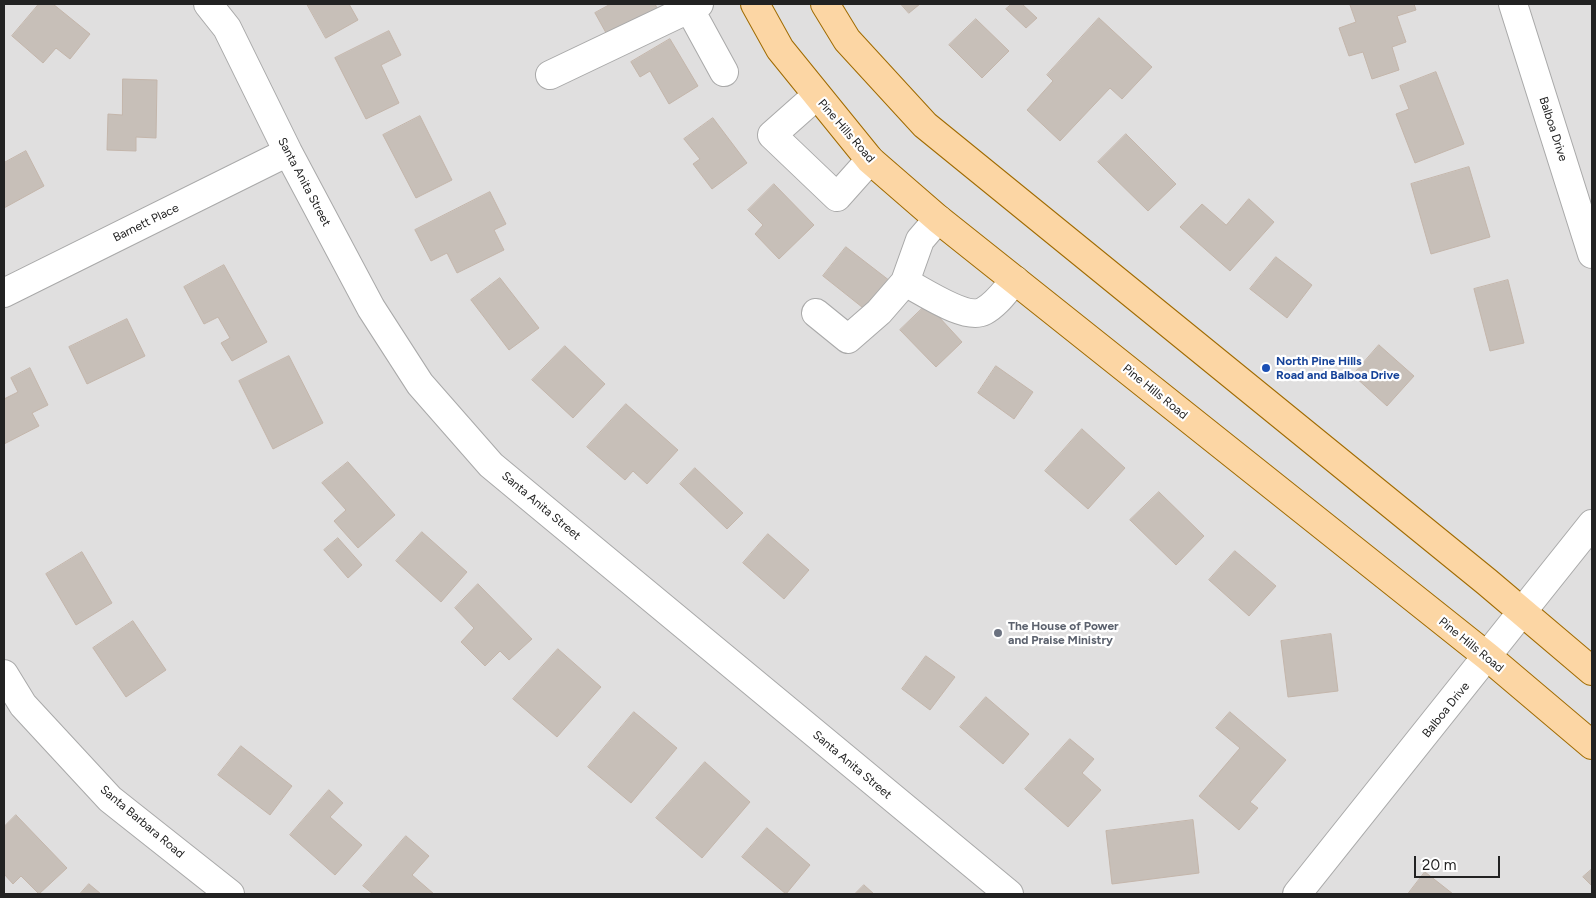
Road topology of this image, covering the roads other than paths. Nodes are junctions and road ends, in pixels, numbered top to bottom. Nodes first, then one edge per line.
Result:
1 (208, 4) edge
2 (755, 4) edge
3 (826, 4) edge
4 (1513, 4) edge
5 (694, 6) edge
6 (724, 72) dead end
7 (550, 75) dead end
8 (816, 96) junction
9 (288, 152) junction
10 (870, 160) junction
11 (938, 219) junction
12 (1592, 254) edge
13 (1015, 280) junction
14 (905, 282) junction
15 (4, 293) edge
16 (816, 313) dead end
17 (1592, 524) edge
18 (1523, 611) junction
19 (1488, 657) junction
20 (1592, 671) edge
21 (4, 674) edge
22 (1592, 745) edge
23 (230, 894) edge
24 (1009, 894) edge
25 (1297, 894) edge

1 - 9 street, Santa Anita Street
2 - 8 main road, Pine Hills Road
3 - 18 main road
4 - 12 street, Balboa Drive
5 - 6 street
5 - 7 street
8 - 10 main road, Pine Hills Road
8 - 10 street
9 - 15 street, Barnett Place
9 - 24 street, Santa Anita Street
10 - 11 main road, Pine Hills Road
11 - 13 main road, Pine Hills Road
11 - 14 street
13 - 14 street
13 - 19 main road, Pine Hills Road
14 - 16 street
17 - 18 street, Balboa Drive
18 - 19 street, Balboa Drive
18 - 20 main road
19 - 22 main road, Pine Hills Road
19 - 25 street, Balboa Drive
21 - 23 street, Santa Barbara Road

